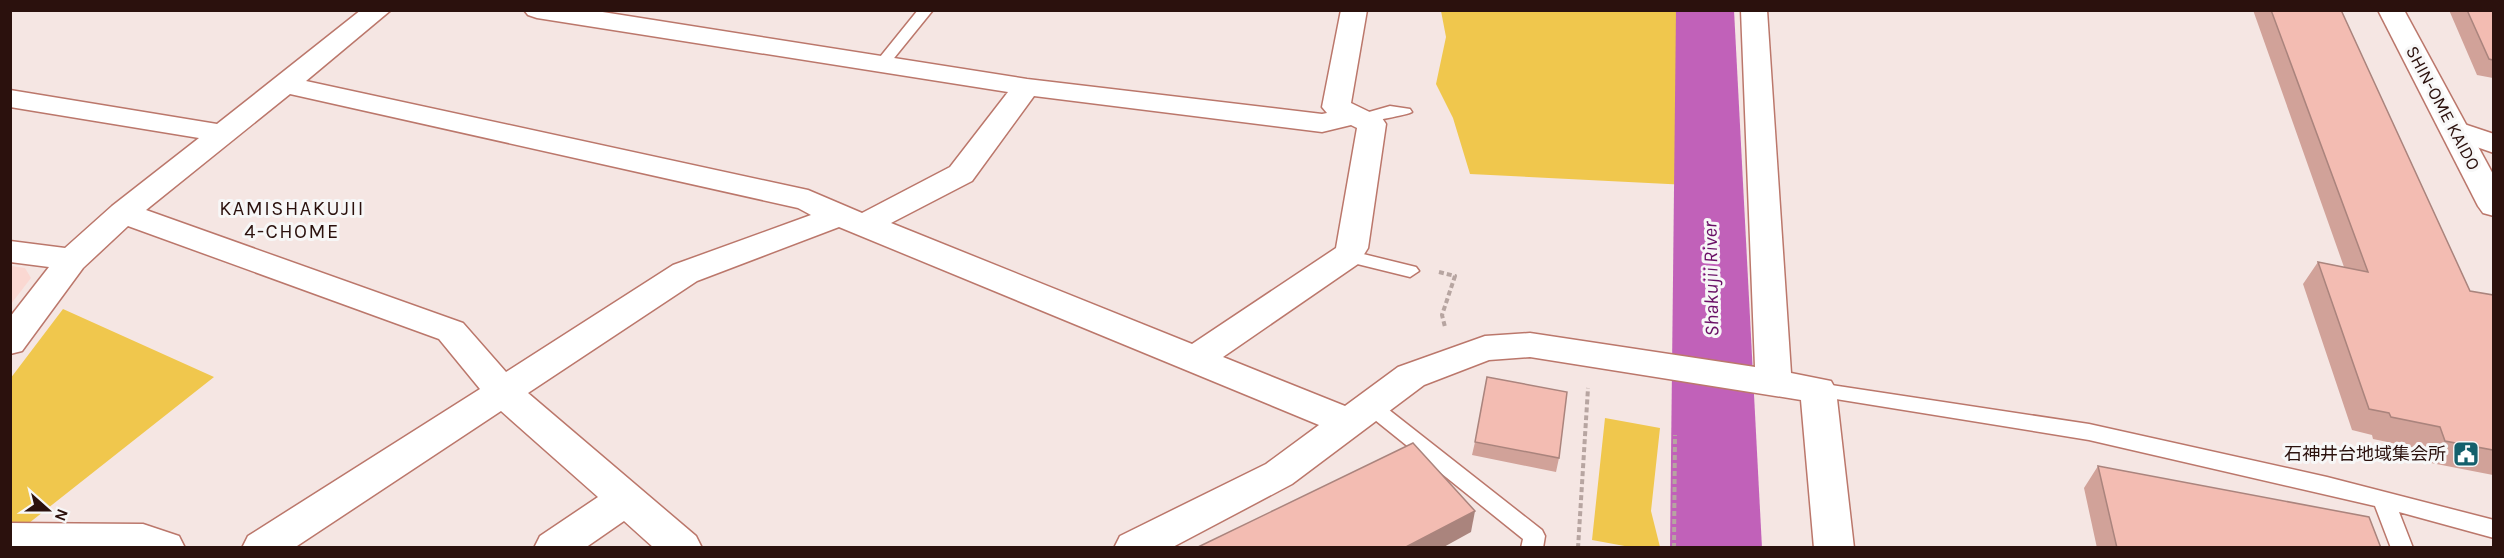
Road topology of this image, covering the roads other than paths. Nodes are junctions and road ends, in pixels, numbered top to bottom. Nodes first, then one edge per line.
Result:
1 (378, 10) edge
2 (537, 10) edge
3 (926, 10) edge
4 (1354, 10) edge
5 (1754, 10) edge
6 (2391, 10) edge
7 (881, 65) junction
8 (283, 84) junction
9 (1027, 87) junction
10 (10, 98) edge
11 (1404, 112) dead end
12 (1357, 117) junction
13 (2455, 130) junction
14 (221, 133) junction
15 (2493, 144) edge
16 (2493, 206) edge
17 (123, 213) junction
18 (851, 220) junction
19 (10, 251) edge
20 (1347, 256) junction
21 (72, 260) junction
22 (1410, 271) dead end
23 (10, 342) edge
24 (1195, 359) junction
25 (1765, 381) junction
26 (501, 390) junction
27 (1818, 390) junction
28 (1361, 415) junction
29 (626, 499) junction
30 (2382, 499) junction
31 (2493, 529) edge
32 (21, 542) edge
33 (165, 548) edge
34 (262, 548) edge
35 (554, 548) edge
36 (682, 548) edge
37 (1134, 548) edge
38 (1532, 548) edge
39 (1834, 548) edge
40 (2402, 548) edge

1 - 8 street
2 - 7 street
3 - 7 lane
4 - 12 street
5 - 25 street
6 - 13 street, SHIN-OME KAIDO
7 - 9 street
8 - 14 street
8 - 18 street
9 - 12 street
9 - 18 street
10 - 14 street
11 - 12 lane
12 - 20 street
13 - 15 street
13 - 16 street, SHIN-OME KAIDO
14 - 17 street
17 - 21 street
17 - 26 street
18 - 24 street
18 - 26 street
19 - 21 street
20 - 22 lane
20 - 24 street
21 - 23 street
24 - 28 street
25 - 27 street
25 - 28 street
26 - 29 street
26 - 34 street
27 - 30 lane
27 - 39 street
28 - 37 street
28 - 38 lane
29 - 35 street
29 - 36 street
30 - 31 lane
30 - 40 lane
32 - 33 street

